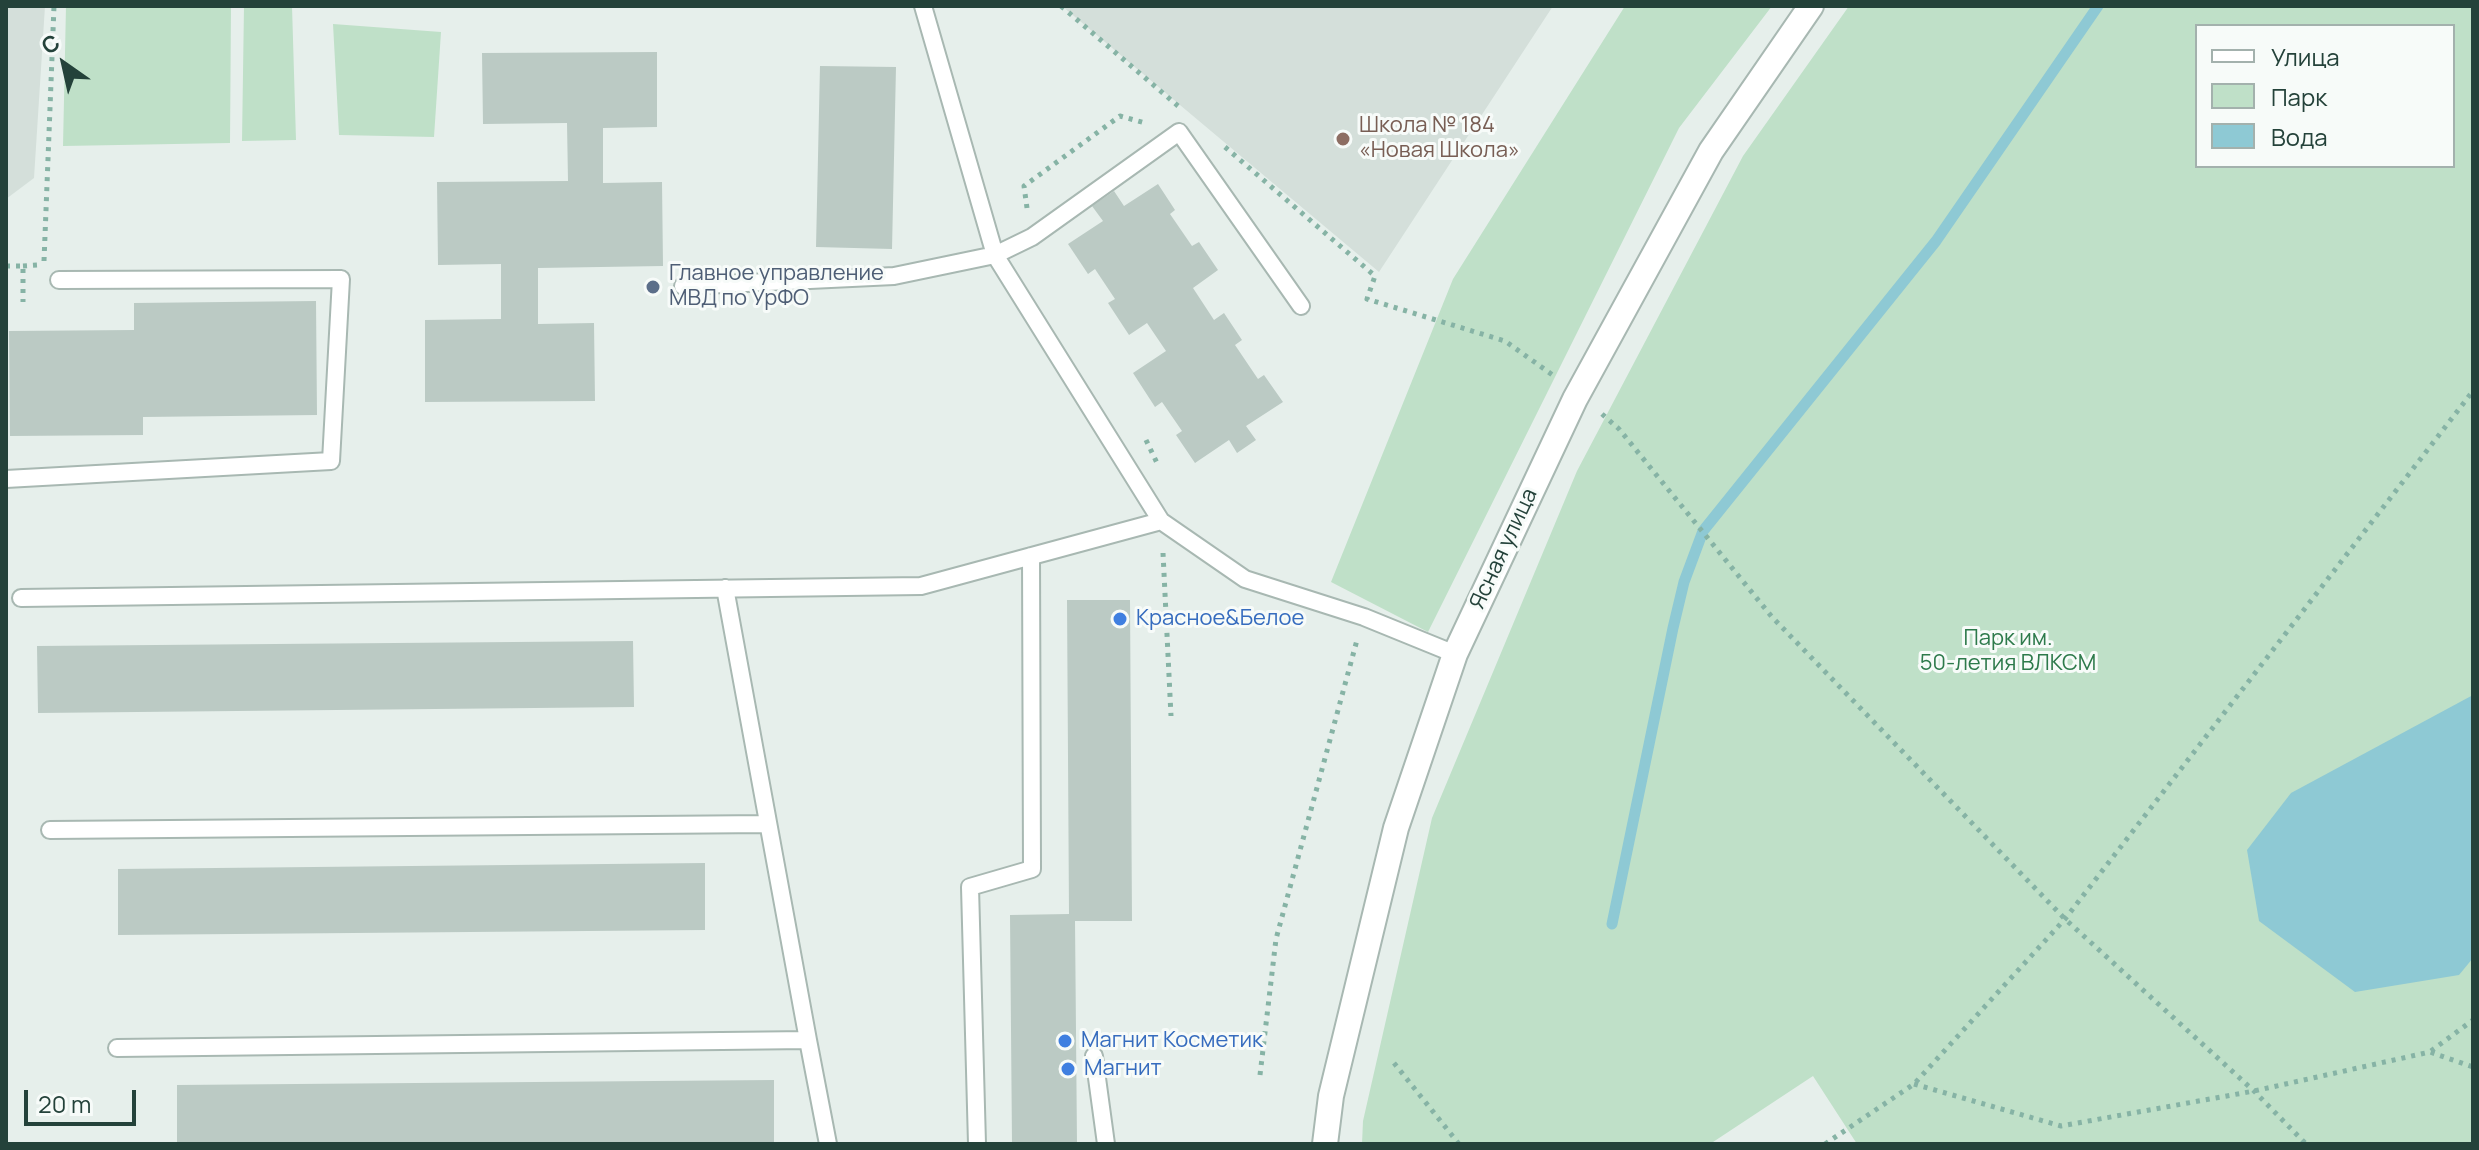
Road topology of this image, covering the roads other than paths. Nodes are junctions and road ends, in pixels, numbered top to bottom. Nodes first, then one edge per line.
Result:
1 (923, 6) edge
2 (1811, 6) edge
3 (995, 255) junction
4 (59, 280) dead end
5 (683, 286) dead end
6 (1301, 306) dead end
7 (6, 479) edge
8 (1161, 521) junction
9 (1031, 556) junction
10 (725, 588) junction
11 (21, 598) dead end
12 (1455, 654) junction
13 (768, 824) junction
14 (50, 830) dead end
15 (808, 1040) junction
16 (117, 1048) dead end
17 (1094, 1056) dead end
18 (828, 1144) edge
19 (977, 1144) edge
20 (1106, 1144) edge
21 (1325, 1144) edge

1 - 3 lane
2 - 12 street, Ясная улица
3 - 5 lane
3 - 6 lane
3 - 8 lane
4 - 7 lane
8 - 9 lane
8 - 12 lane
9 - 10 lane
9 - 19 lane
10 - 11 lane
10 - 13 lane
12 - 21 street, Ясная улица
13 - 14 lane
13 - 15 lane
15 - 16 lane
15 - 18 lane
17 - 20 lane

